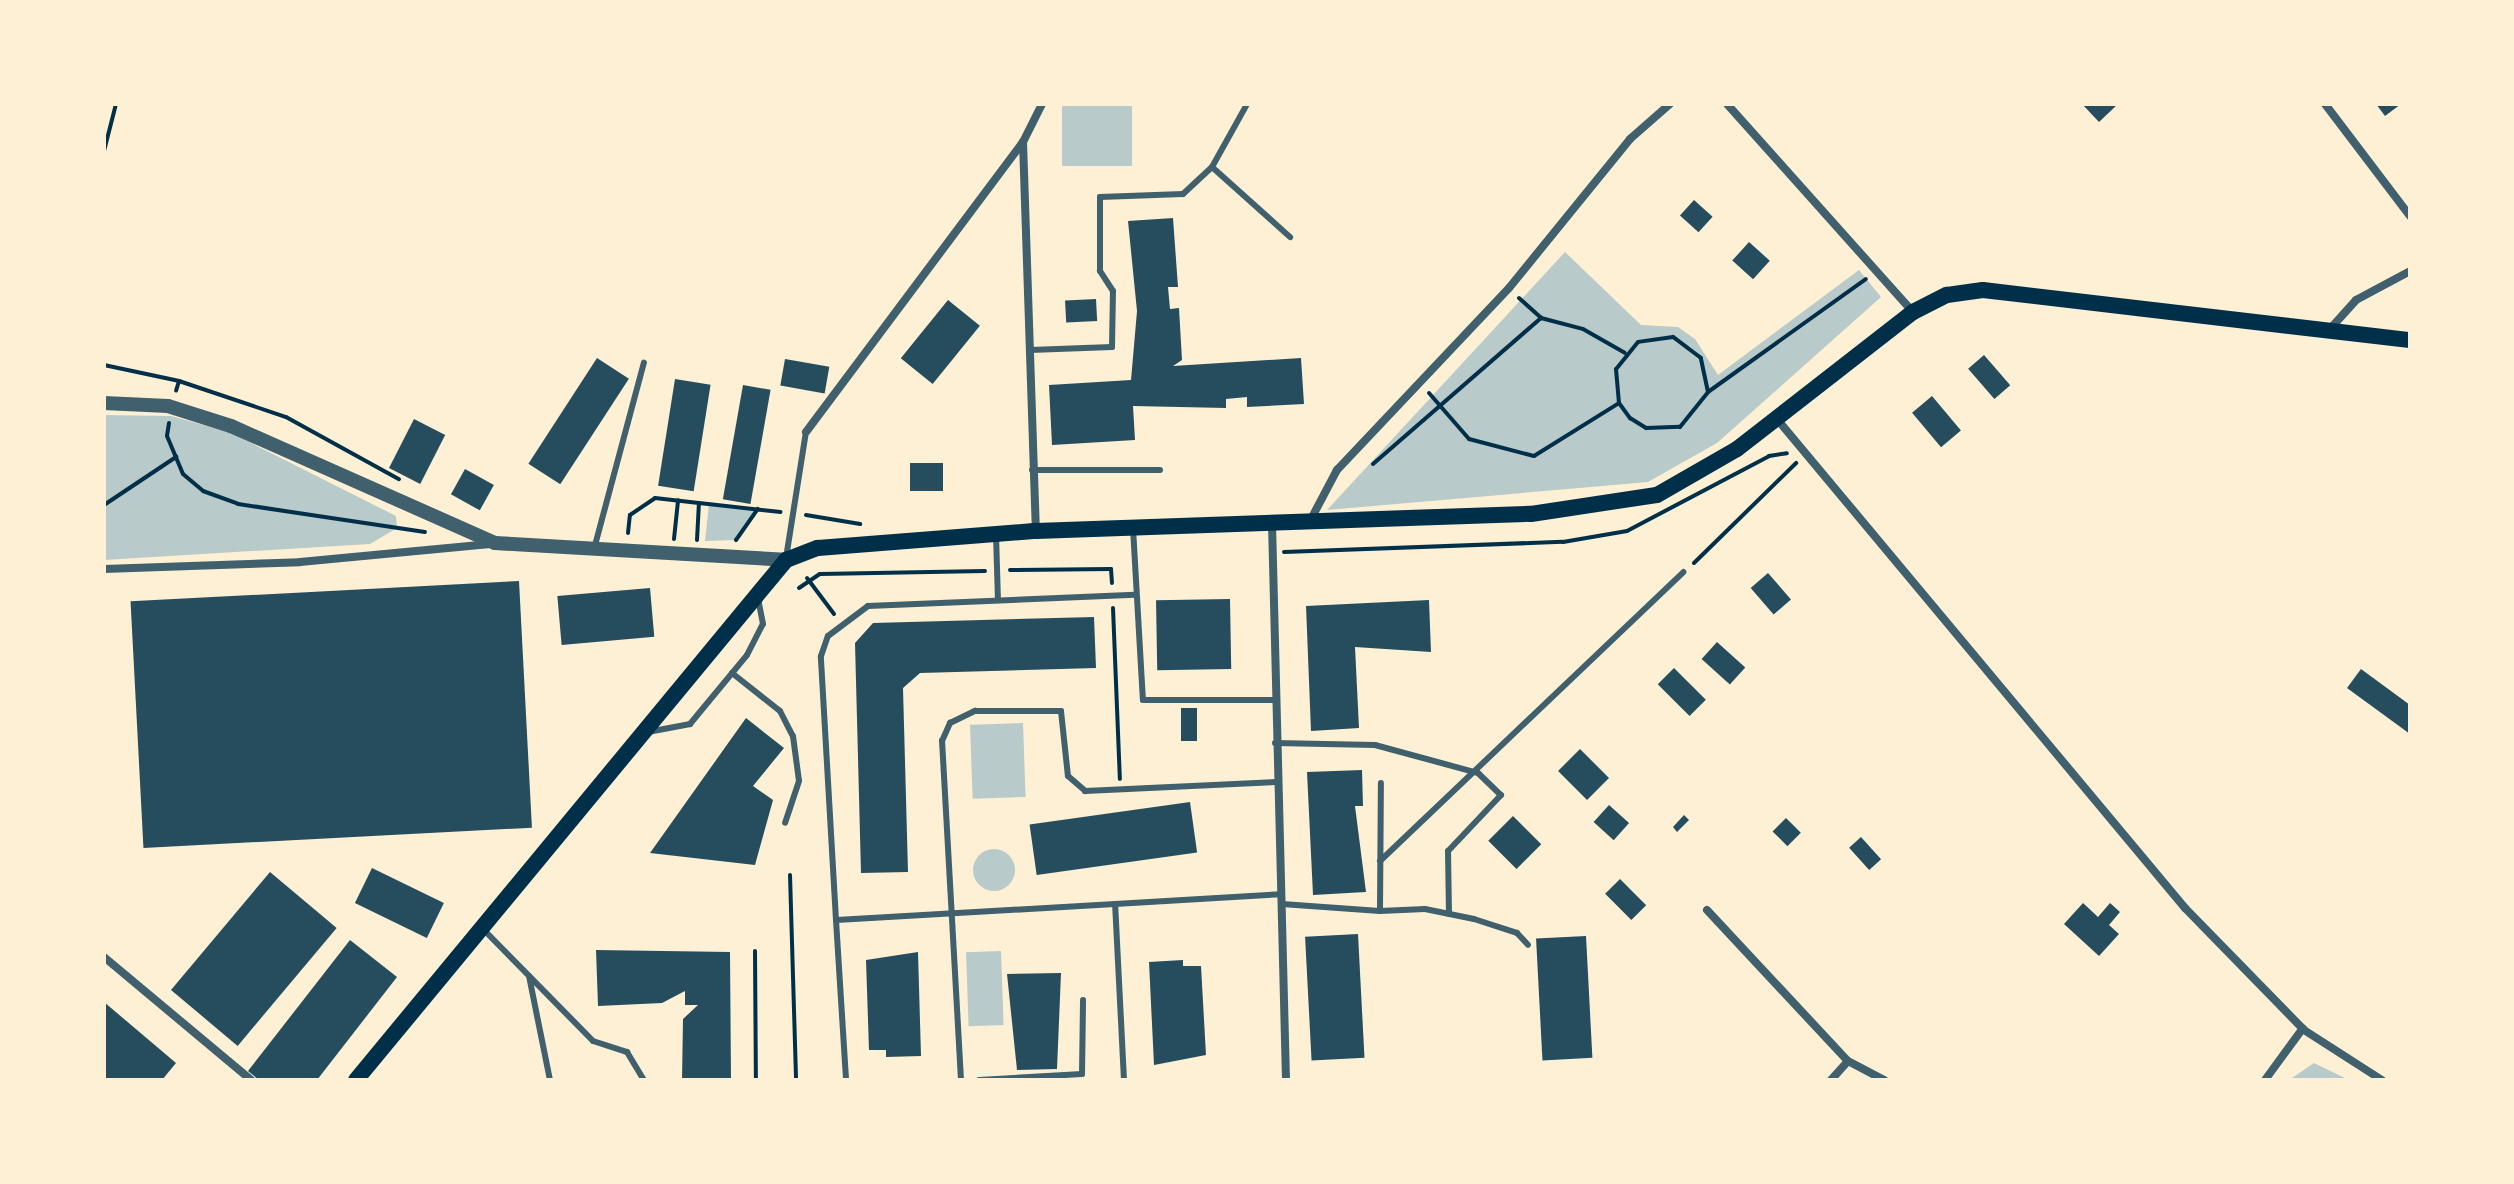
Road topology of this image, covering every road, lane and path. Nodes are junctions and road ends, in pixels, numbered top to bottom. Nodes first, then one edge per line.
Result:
1 (116, 104) edge
2 (1042, 104) edge
3 (1247, 104) edge
4 (1670, 104) edge
5 (1727, 104) edge
6 (2325, 104) edge
7 (1023, 142) junction
8 (104, 151) edge
9 (1212, 167) junction
10 (2410, 216) edge
11 (1290, 237) dead end
12 (1881, 269) junction
13 (2410, 271) edge
14 (1509, 288) junction
15 (1913, 312) junction
16 (1541, 318) junction
17 (2330, 329) junction
18 (2410, 340) edge
19 (1030, 350) junction
20 (1625, 353) junction
21 (644, 363) dead end
22 (104, 365) edge
23 (179, 381) junction
24 (1418, 385) junction
25 (1708, 392) junction
26 (1443, 401) junction
27 (104, 403) edge
28 (1619, 403) junction
29 (172, 407) junction
30 (1777, 419) junction
31 (806, 432) joint
32 (167, 436) dead end
33 (1809, 450) junction
34 (176, 457) junction
35 (1373, 464) dead end
36 (1750, 468) dead end
37 (1032, 470) junction
38 (1160, 470) dead end
39 (405, 483) dead end
40 (678, 500) junction
41 (699, 503) junction
42 (104, 505) edge
43 (758, 509) junction
44 (789, 513) junction
45 (1310, 521) junction
46 (1272, 522) junction
47 (1133, 528) junction
48 (1036, 531) junction
49 (996, 534) junction
50 (439, 535) dead end
51 (736, 540) junction
52 (748, 540) dead end
53 (627, 541) junction
54 (642, 541) dead end
55 (658, 541) dead end
56 (674, 541) junction
57 (697, 541) junction
58 (705, 541) dead end
59 (721, 541) dead end
60 (495, 543) junction
61 (595, 546) junction
62 (786, 560) junction
63 (104, 569) edge
64 (997, 571) junction
65 (1684, 572) joint
66 (807, 578) junction
67 (799, 588) dead end
68 (756, 591) junction
69 (1135, 595) junction
70 (1112, 596) junction
71 (998, 600) junction
72 (826, 604) dead end
73 (732, 673) junction
74 (1275, 700) junction
75 (648, 732) junction
76 (1275, 743) junction
77 (1478, 773) junction
78 (1276, 782) junction
79 (1381, 783) dead end
80 (1120, 790) junction
81 (785, 823) dead end
82 (1380, 861) junction
83 (790, 875) dead end
84 (1281, 899) junction
85 (1115, 904) junction
86 (1707, 910) dead end
87 (1380, 911) junction
88 (952, 913) junction
89 (1449, 914) junction
90 (836, 920) junction
91 (483, 929) junction
92 (1528, 945) dead end
93 (755, 951) dead end
94 (104, 957) edge
95 (529, 976) junction
96 (1083, 1000) dead end
97 (2303, 1028) junction
98 (1848, 1061) junction
99 (1068, 1078) edge
100 (251, 1080) edge
101 (356, 1080) edge
102 (550, 1080) edge
103 (644, 1080) edge
104 (756, 1080) edge
105 (796, 1080) edge
106 (846, 1080) edge
107 (961, 1080) edge
108 (979, 1080) edge
109 (1124, 1080) edge
110 (1286, 1080) edge
111 (1831, 1080) edge
112 (1884, 1080) edge
113 (2265, 1080) edge
114 (2382, 1080) edge

1 - 8 path
2 - 7 street
3 - 9 lane
4 - 14 street
5 - 12 street
6 - 10 street
7 - 19 street
7 - 31 street
9 - 11 lane
9 - 19 lane
12 - 15 street
12 - 25 path
13 - 17 street
14 - 16 path
14 - 24 street
15 - 17 main road
15 - 30 main road
16 - 20 path
16 - 26 path
17 - 18 main road
19 - 37 street
20 - 25 path
20 - 28 path
21 - 61 lane
22 - 23 path
23 - 29 path
23 - 39 path
24 - 26 path
24 - 45 street
25 - 28 path
26 - 28 path
26 - 35 path
27 - 29 street
29 - 60 street
30 - 33 street
30 - 45 main road
31 - 44 lane
32 - 34 path
33 - 36 path
33 - 65 path
33 - 97 street
34 - 42 path
34 - 50 path
37 - 38 lane
37 - 48 street
40 - 41 path
40 - 53 path
40 - 56 path
41 - 43 path
41 - 57 path
43 - 44 path
43 - 51 path
44 - 62 lane
45 - 46 main road
46 - 47 main road
46 - 74 street
47 - 48 main road
47 - 69 lane
48 - 49 main road
49 - 62 main road
49 - 64 lane
51 - 52 path
51 - 59 path
53 - 54 path
53 - 61 path
55 - 56 path
56 - 57 path
57 - 58 path
60 - 61 street
60 - 63 street
61 - 62 street
62 - 68 main road
64 - 66 path
64 - 70 path
64 - 71 lane
65 - 77 lane
66 - 67 path
66 - 72 path
68 - 73 lane
68 - 75 main road
69 - 70 lane
69 - 74 lane
70 - 71 lane
70 - 80 path
71 - 90 lane
73 - 75 lane
73 - 81 lane
74 - 76 street
75 - 91 main road
76 - 77 lane
76 - 78 street
77 - 82 lane
77 - 89 lane
78 - 80 lane
78 - 84 street
79 - 82 lane
80 - 88 lane
82 - 87 lane
83 - 105 path
84 - 85 lane
84 - 87 lane
84 - 110 street
85 - 88 lane
85 - 109 lane
86 - 98 street
87 - 89 lane
88 - 90 lane
88 - 107 lane
89 - 92 lane
90 - 106 lane
91 - 95 lane
91 - 101 main road
93 - 104 path
94 - 100 street
95 - 102 lane
95 - 103 lane
96 - 99 lane
97 - 113 street
97 - 114 street
98 - 111 street
98 - 112 street
99 - 108 lane

